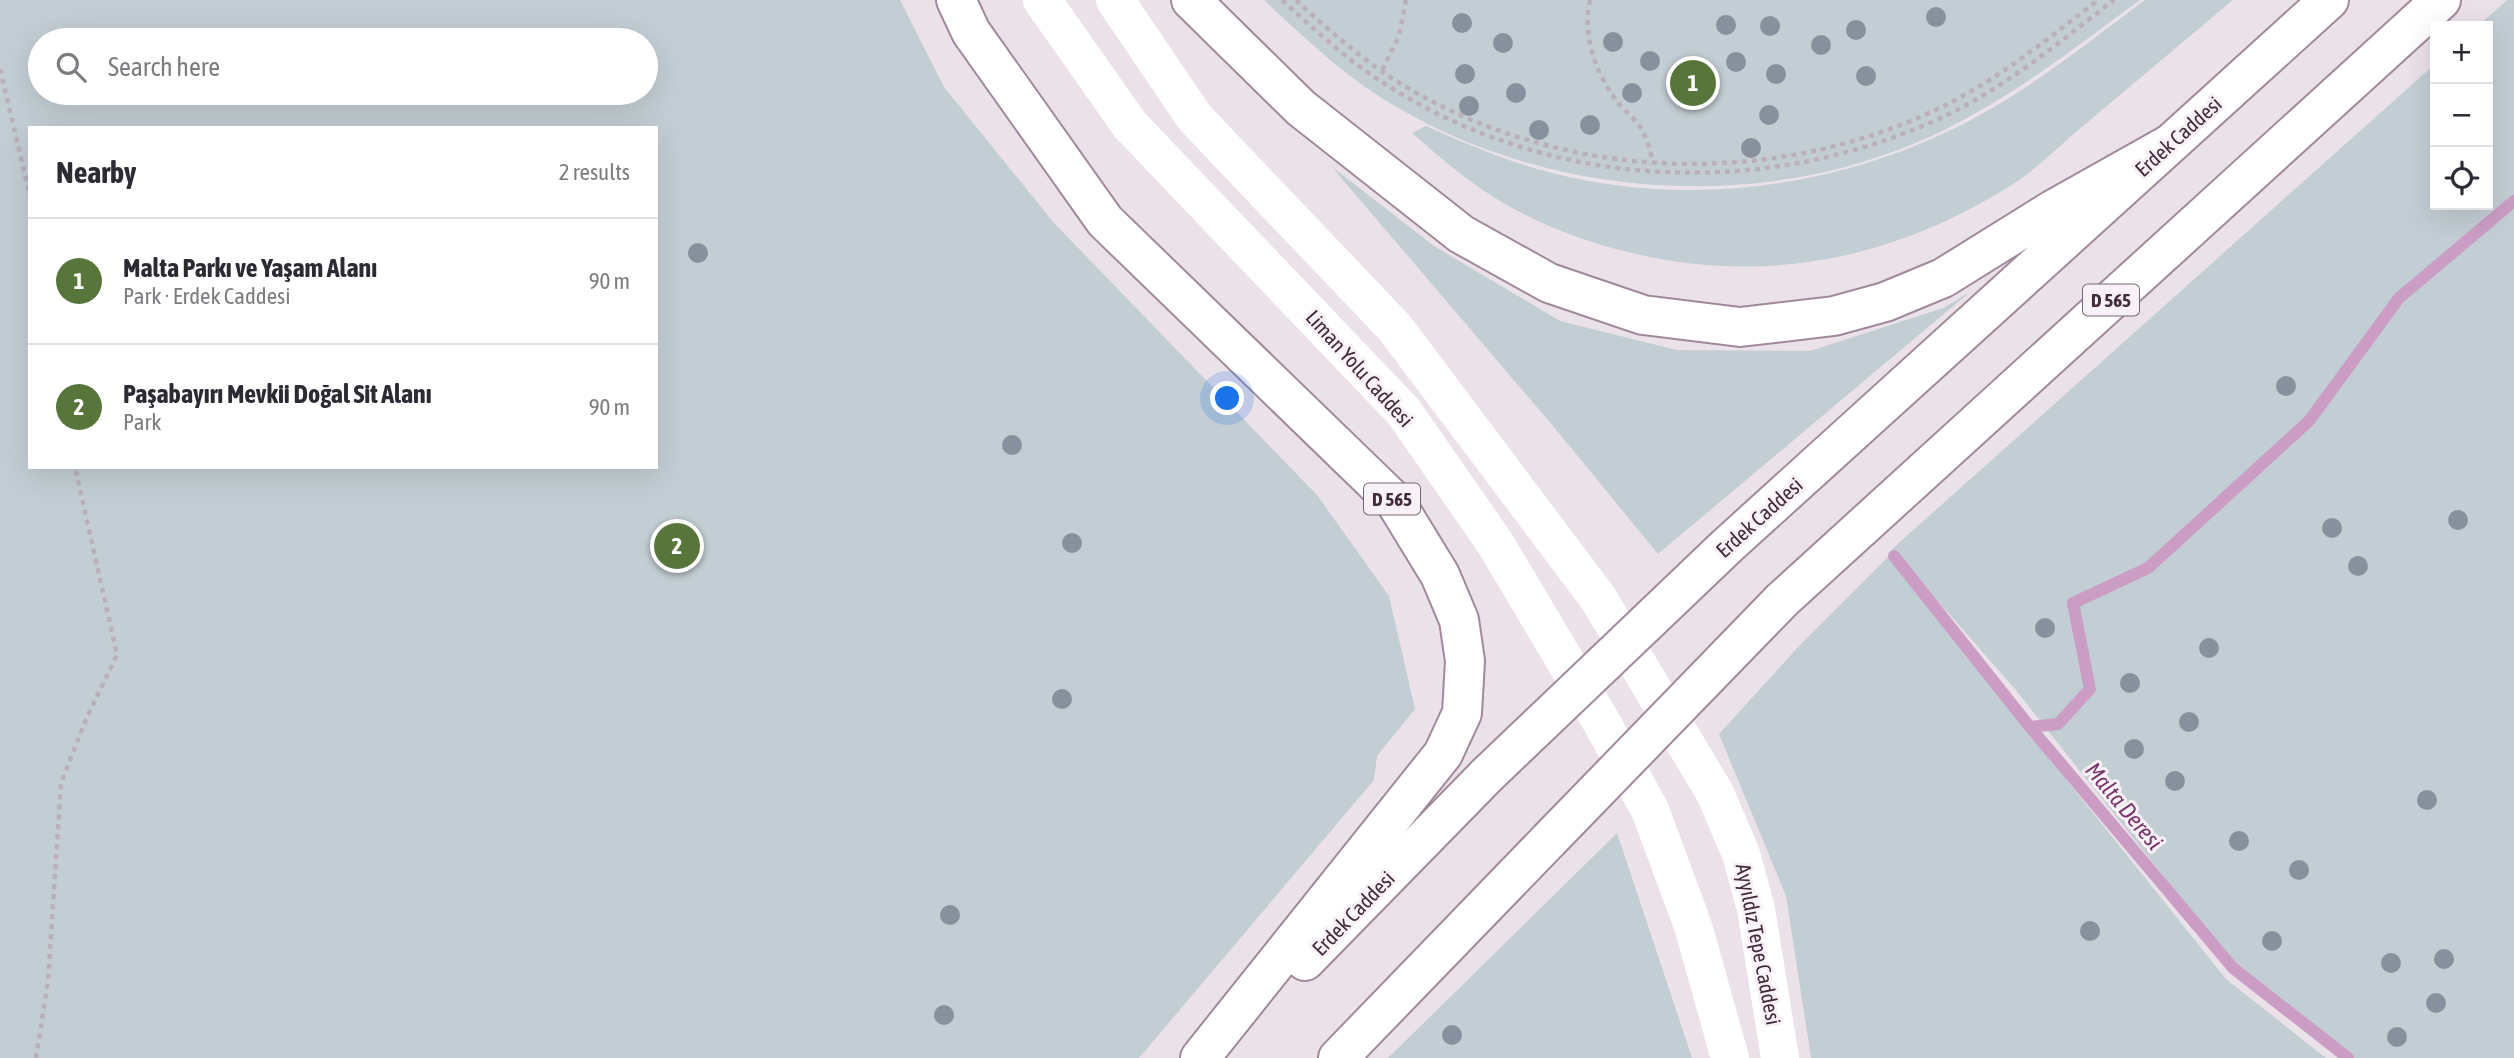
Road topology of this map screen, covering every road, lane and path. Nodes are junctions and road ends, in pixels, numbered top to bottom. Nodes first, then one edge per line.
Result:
1 (956, 0) edge
2 (1042, 0) edge
3 (1115, 0) edge
4 (1191, 0) edge
5 (1282, 0) edge
6 (1296, 0) edge
7 (1406, 0) edge
8 (1590, 0) edge
9 (2098, 0) edge
10 (2114, 0) edge
11 (2329, 0) edge
12 (2441, 0) edge
13 (0, 69) edge
14 (1381, 70) junction
15 (2168, 145) junction
16 (1654, 163) junction
17 (28, 188) edge
18 (75, 469) edge
19 (36, 1058) edge
20 (1200, 1058) edge
21 (1211, 1058) edge
22 (1338, 1058) edge
23 (1730, 1058) edge
24 (1780, 1058) edge

1 - 20 main road, D 565
2 - 23 main road, Liman Yolu Caddesi
3 - 24 main road, Ayyıldız Tepe Caddesi
4 - 15 main road
5 - 10 path
6 - 14 path
7 - 14 path
8 - 16 path
9 - 16 path
11 - 15 main road, Erdek Caddesi
12 - 22 main road, D 565, bridge
13 - 17 path
14 - 16 path
15 - 21 main road, Erdek Caddesi, bridge
18 - 19 path

